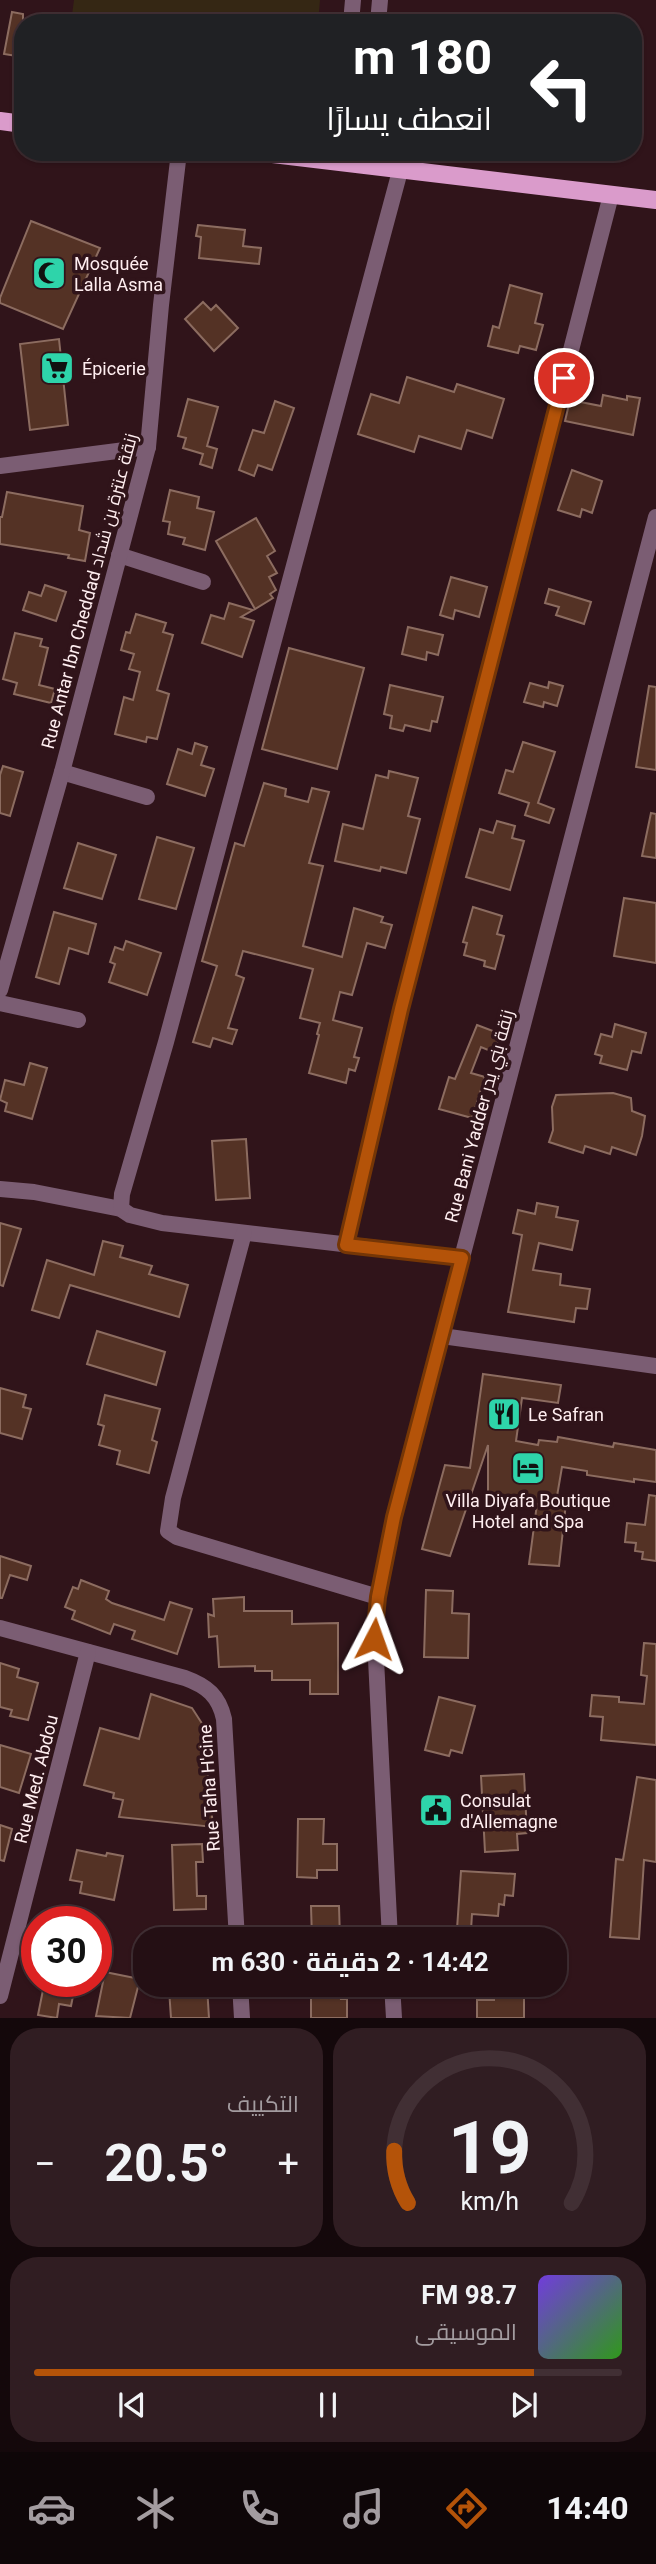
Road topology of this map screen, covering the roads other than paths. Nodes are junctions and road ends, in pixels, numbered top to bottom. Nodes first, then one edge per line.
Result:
1 (179, 161) edge
2 (370, 161) edge
3 (400, 171) junction
4 (611, 195) junction
5 (656, 200) edge
6 (148, 447) junction
7 (0, 466) edge
8 (656, 517) edge
9 (119, 555) junction
10 (649, 574) edge
11 (203, 582) dead end
12 (62, 772) junction
13 (147, 797) dead end
14 (6, 948) edge
15 (0, 990) edge
16 (0, 1003) edge
17 (78, 1020) dead end
18 (0, 1189) edge
19 (121, 1209) junction
20 (244, 1233) junction
21 (346, 1245) junction
22 (462, 1258) junction
23 (442, 1336) junction
24 (656, 1366) edge
25 (378, 1597) junction
26 (0, 1628) edge
27 (88, 1652) junction
28 (236, 1927) edge
29 (389, 1927) edge
30 (0, 1996) edge
31 (241, 1997) edge
32 (393, 1997) edge
33 (242, 2018) edge
34 (394, 2018) edge

1 - 6 street, Rue Antar Ibn Cheddad زنقة عنترة بن شداد
2 - 3 main road
3 - 4 main road
3 - 19 street
4 - 5 main road
4 - 21 street
6 - 7 street
6 - 9 street, Rue Antar Ibn Cheddad زنقة عنترة بن شداد
8 - 10 street, Rue Bani Yadder زنقة بني يدر
9 - 11 street
9 - 12 street, Rue Antar Ibn Cheddad زنقة عنترة بن شداد
10 - 22 street, Rue Bani Yadder زنقة بني يدر
12 - 13 street
12 - 14 street, Rue Antar Ibn Cheddad زنقة عنترة بن شداد
14 - 15 street, Rue Antar Ibn Cheddad زنقة عنترة بن شداد
16 - 17 street
18 - 19 street
19 - 20 street
20 - 21 street
20 - 25 street
21 - 22 street
22 - 23 street, Rue Bani Yadder زنقة بني يدر
23 - 24 street
23 - 25 street, Rue Bani Yadder زنقة بني يدر
25 - 29 street, Rue Bani Yadder زنقة بني يدر
26 - 27 street, Rue Taha H'cine
27 - 28 street, Rue Taha H'cine
27 - 30 street, Rue Med. Abdou
31 - 33 street
32 - 34 street

